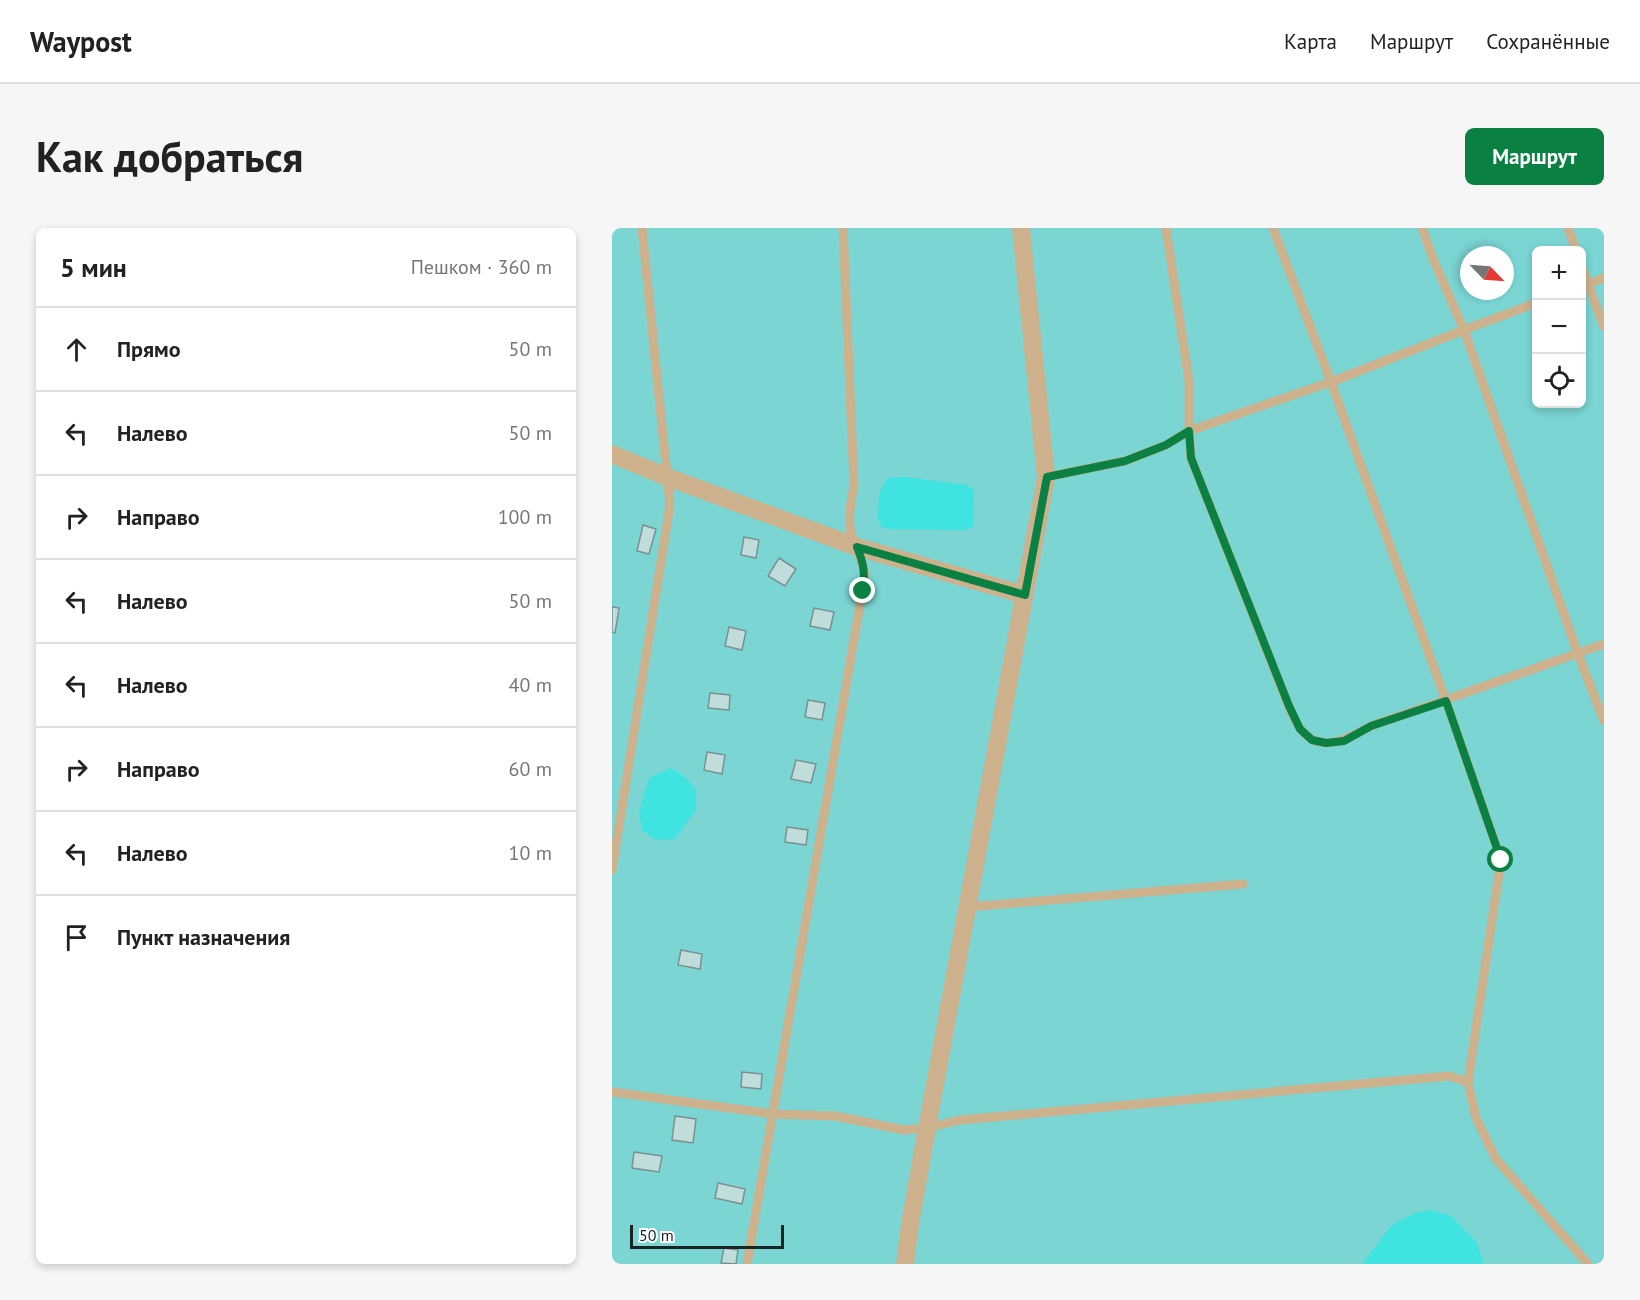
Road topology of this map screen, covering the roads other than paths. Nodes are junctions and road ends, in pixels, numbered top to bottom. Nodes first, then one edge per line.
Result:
1 (642, 228) edge
2 (843, 228) edge
3 (1021, 228) edge
4 (1166, 228) edge
5 (1273, 228) edge
6 (1422, 228) edge
7 (1568, 228) edge
8 (1575, 246) edge
9 (1604, 278) edge
10 (1586, 286) edge
11 (1586, 288) edge
12 (1532, 304) edge
13 (1604, 327) edge
14 (1464, 330) junction
15 (1331, 382) junction
16 (1189, 431) junction
17 (612, 454) edge
18 (667, 477) junction
19 (1047, 477) junction
20 (857, 547) junction
21 (1025, 595) junction
22 (1604, 644) edge
23 (1578, 654) junction
24 (1446, 701) junction
25 (1604, 721) edge
26 (612, 870) edge
27 (1243, 884) dead end
28 (968, 907) junction
29 (1468, 1082) junction
30 (612, 1092) edge
31 (773, 1114) junction
32 (927, 1128) junction
33 (747, 1264) edge
34 (905, 1264) edge
35 (1588, 1264) edge

1 - 18 lane
2 - 20 lane
3 - 19 street
4 - 16 lane
5 - 15 lane
6 - 14 lane
7 - 8 lane
9 - 10 lane
11 - 13 lane
12 - 14 lane
14 - 15 lane
14 - 23 lane
15 - 16 lane
15 - 24 lane
16 - 19 lane
16 - 24 lane
17 - 18 street
18 - 20 street
18 - 26 lane
19 - 21 street
20 - 21 street
20 - 31 lane
21 - 28 street
22 - 23 lane
23 - 24 lane
23 - 25 lane
24 - 29 lane
27 - 28 lane
28 - 32 street
29 - 32 lane
29 - 35 lane
30 - 31 lane
31 - 32 lane
31 - 33 lane
32 - 34 street

